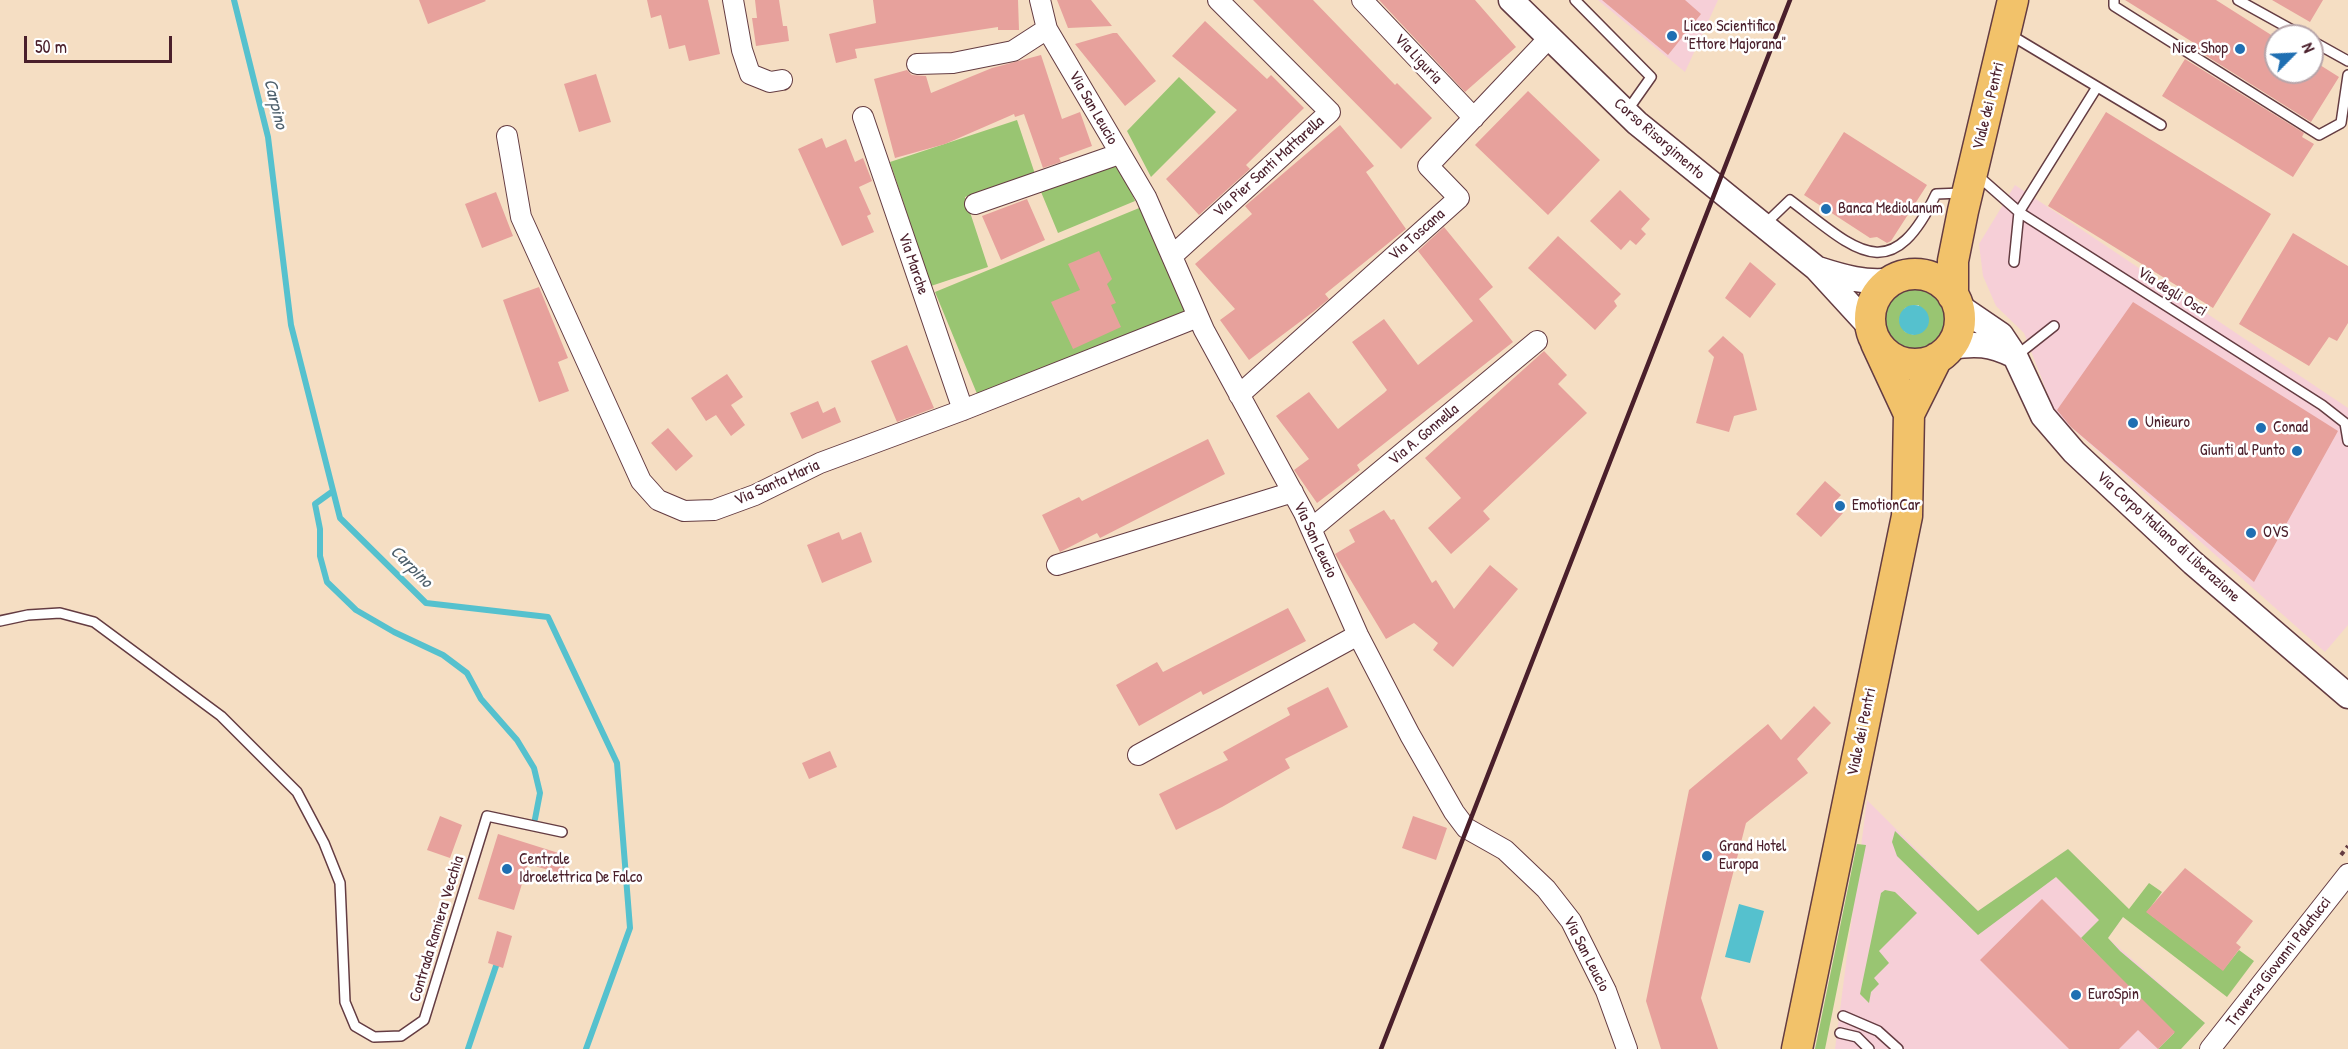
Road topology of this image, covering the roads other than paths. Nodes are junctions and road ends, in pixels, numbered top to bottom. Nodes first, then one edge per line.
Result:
1 (733, 0) edge
2 (1040, 0) edge
3 (1218, 0) edge
4 (1362, 0) edge
5 (1511, 0) edge
6 (1575, 0) edge
7 (2013, 0) edge
8 (2114, 0) edge
9 (2238, 0) edge
10 (2281, 24) edge
11 (1047, 29) junction
12 (2006, 33) junction
13 (1549, 38) junction
14 (2324, 48) edge
15 (2348, 61) edge
16 (917, 64) dead end
17 (2348, 75) edge
18 (782, 80) dead end
19 (2097, 87) junction
20 (1626, 112) junction
21 (863, 117) dead end
22 (1474, 118) junction
23 (2161, 125) dead end
24 (507, 136) dead end
25 (1119, 154) junction
26 (1968, 192) junction
27 (975, 204) dead end
28 (2019, 212) junction
29 (1763, 226) junction
30 (1172, 256) junction
31 (2013, 262) dead end
32 (1816, 268) junction
33 (1898, 278) junction
34 (1955, 301) junction
35 (1198, 317) junction
36 (2054, 326) dead end
37 (1873, 335) junction
38 (1537, 341) dead end
39 (1944, 352) junction
40 (2015, 356) junction
41 (1239, 395) junction
42 (963, 410) junction
43 (1909, 414) junction
44 (2348, 441) edge
45 (1293, 492) junction
46 (1311, 529) junction
47 (1057, 565) dead end
48 (0, 621) edge
49 (1358, 635) junction
50 (2348, 696) edge
51 (1138, 755) dead end
52 (562, 832) dead end
53 (2348, 874) edge
54 (1843, 1016) dead end
55 (1840, 1033) dead end
56 (1627, 1049) edge
57 (1797, 1049) edge
58 (1869, 1049) edge
59 (1898, 1049) edge
60 (2210, 1049) edge

1 - 18 street
2 - 11 street, Via San Leucio
3 - 30 street, Via Pier Santi Mattarella
4 - 22 street, Via Liguria
5 - 13 street, Corso Risorgimento
6 - 20 lane
7 - 12 main road, Viale dei Pentri
8 - 17 lane
9 - 10 lane
11 - 16 street
11 - 25 street, Via San Leucio
12 - 19 lane
12 - 26 main road, Viale dei Pentri
13 - 20 street, Corso Risorgimento
13 - 22 street, Via Toscana
14 - 15 lane
19 - 23 lane
19 - 28 lane
20 - 29 street, Corso Risorgimento
21 - 42 street, Via Marche
22 - 41 street, Via Toscana
24 - 42 street, Via Santa Maria
25 - 27 street
25 - 30 street, Via San Leucio
26 - 28 lane, Via degli Osci
26 - 29 lane
26 - 33 main road, Viale dei Pentri
26 - 34 main road, Viale dei Pentri
28 - 31 lane
28 - 44 lane, Via degli Osci
29 - 32 street, Corso Risorgimento
30 - 35 street, Via San Leucio
32 - 33 street, Corso Risorgimento
32 - 37 street, Corso Risorgimento
33 - 34 main road
33 - 37 main road
34 - 39 main road
34 - 40 street, Via Corpo Italiano di Liberazione
35 - 41 street, Via San Leucio
35 - 42 street, Via Santa Maria
36 - 40 lane
37 - 39 main road
37 - 43 main road, Viale dei Pentri
38 - 46 street, Via A. Gonnella
39 - 40 street
39 - 43 main road, Viale dei Pentri
40 - 50 street, Via Corpo Italiano di Liberazione
41 - 45 street, Via San Leucio
43 - 57 main road, Viale dei Pentri
45 - 46 street, Via San Leucio
45 - 47 street
46 - 49 street, Via San Leucio
48 - 52 lane, Contrada Ramiera Vecchia
49 - 51 street
49 - 56 street, Via San Leucio
53 - 60 street, Traversa Giovanni Palatucci
54 - 59 lane
55 - 58 lane

